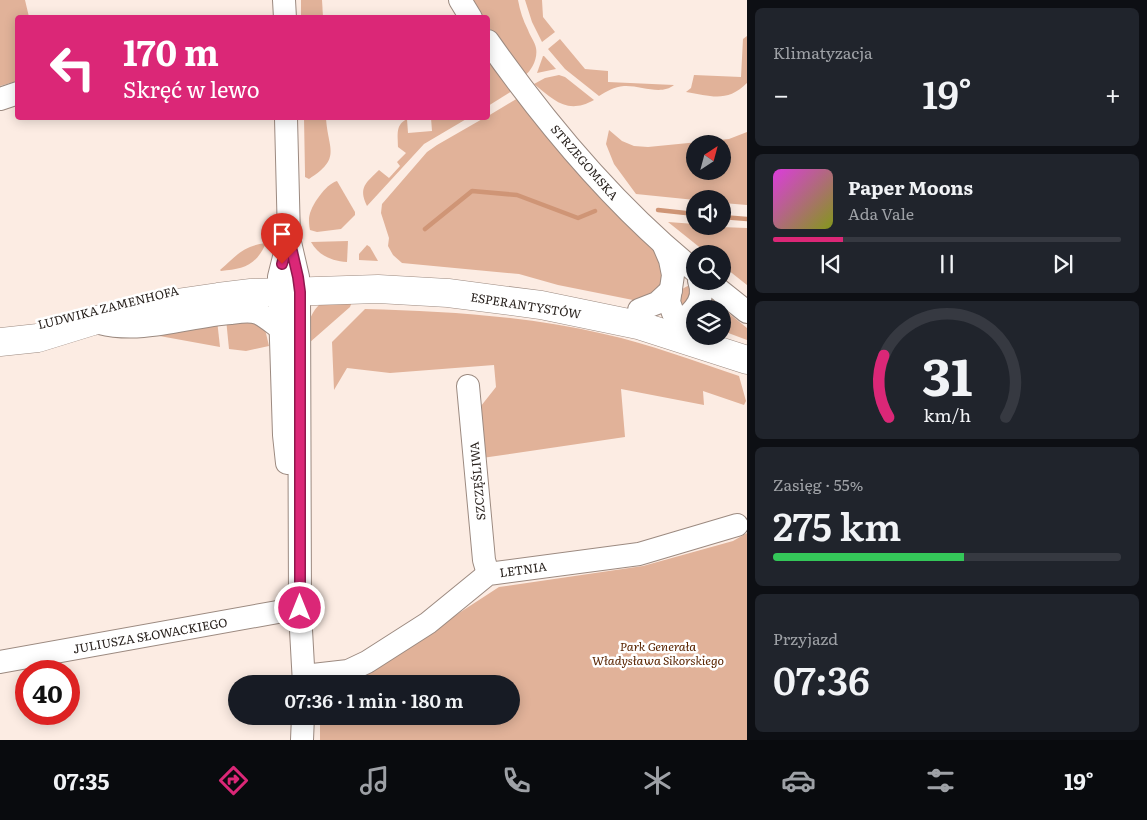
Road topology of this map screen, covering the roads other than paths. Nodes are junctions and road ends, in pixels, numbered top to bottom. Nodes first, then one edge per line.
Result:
1 (284, 0) edge
2 (285, 15) edge
3 (490, 44) edge
4 (15, 94) edge
5 (0, 99) edge
6 (286, 120) edge
7 (664, 246) junction
8 (686, 265) edge
9 (289, 284) junction
10 (672, 290) junction
11 (700, 290) edge
12 (717, 290) edge
13 (639, 310) junction
14 (747, 312) edge
15 (93, 321) junction
16 (280, 328) junction
17 (683, 332) edge
18 (0, 339) edge
19 (731, 340) edge
20 (0, 342) edge
21 (747, 345) edge
22 (747, 360) edge
23 (468, 386) dead end
24 (737, 525) dead end
25 (488, 574) junction
26 (300, 608) junction
27 (0, 662) edge
28 (304, 675) edge
29 (328, 675) edge
30 (303, 725) edge
31 (302, 740) edge

1 - 2 street
3 - 7 street, STRZEGOMSKA
4 - 5 street
6 - 9 street
7 - 8 street, STRZEGOMSKA
7 - 10 street
9 - 13 main road, ESPERANTYSTÓW
9 - 15 main road, LUDWIKA ZAMENHOFA
9 - 16 street
9 - 17 main road, ESPERANTYSTÓW
9 - 18 main road, LUDWIKA ZAMENHOFA
9 - 26 street
10 - 13 street
10 - 17 street
11 - 17 street
12 - 14 street, STRZEGOMSKA
13 - 17 main road, ESPERANTYSTÓW
15 - 16 street, LUDWIKA ZAMENHOFA
15 - 20 main road, LUDWIKA ZAMENHOFA
16 - 26 street
17 - 22 main road, ESPERANTYSTÓW
19 - 21 main road
23 - 25 street, SZCZĘŚLIWA
24 - 25 street, LETNIA
25 - 29 street, LETNIA
26 - 27 street, JULIUSZA SŁOWACKIEGO
26 - 28 street
30 - 31 street

